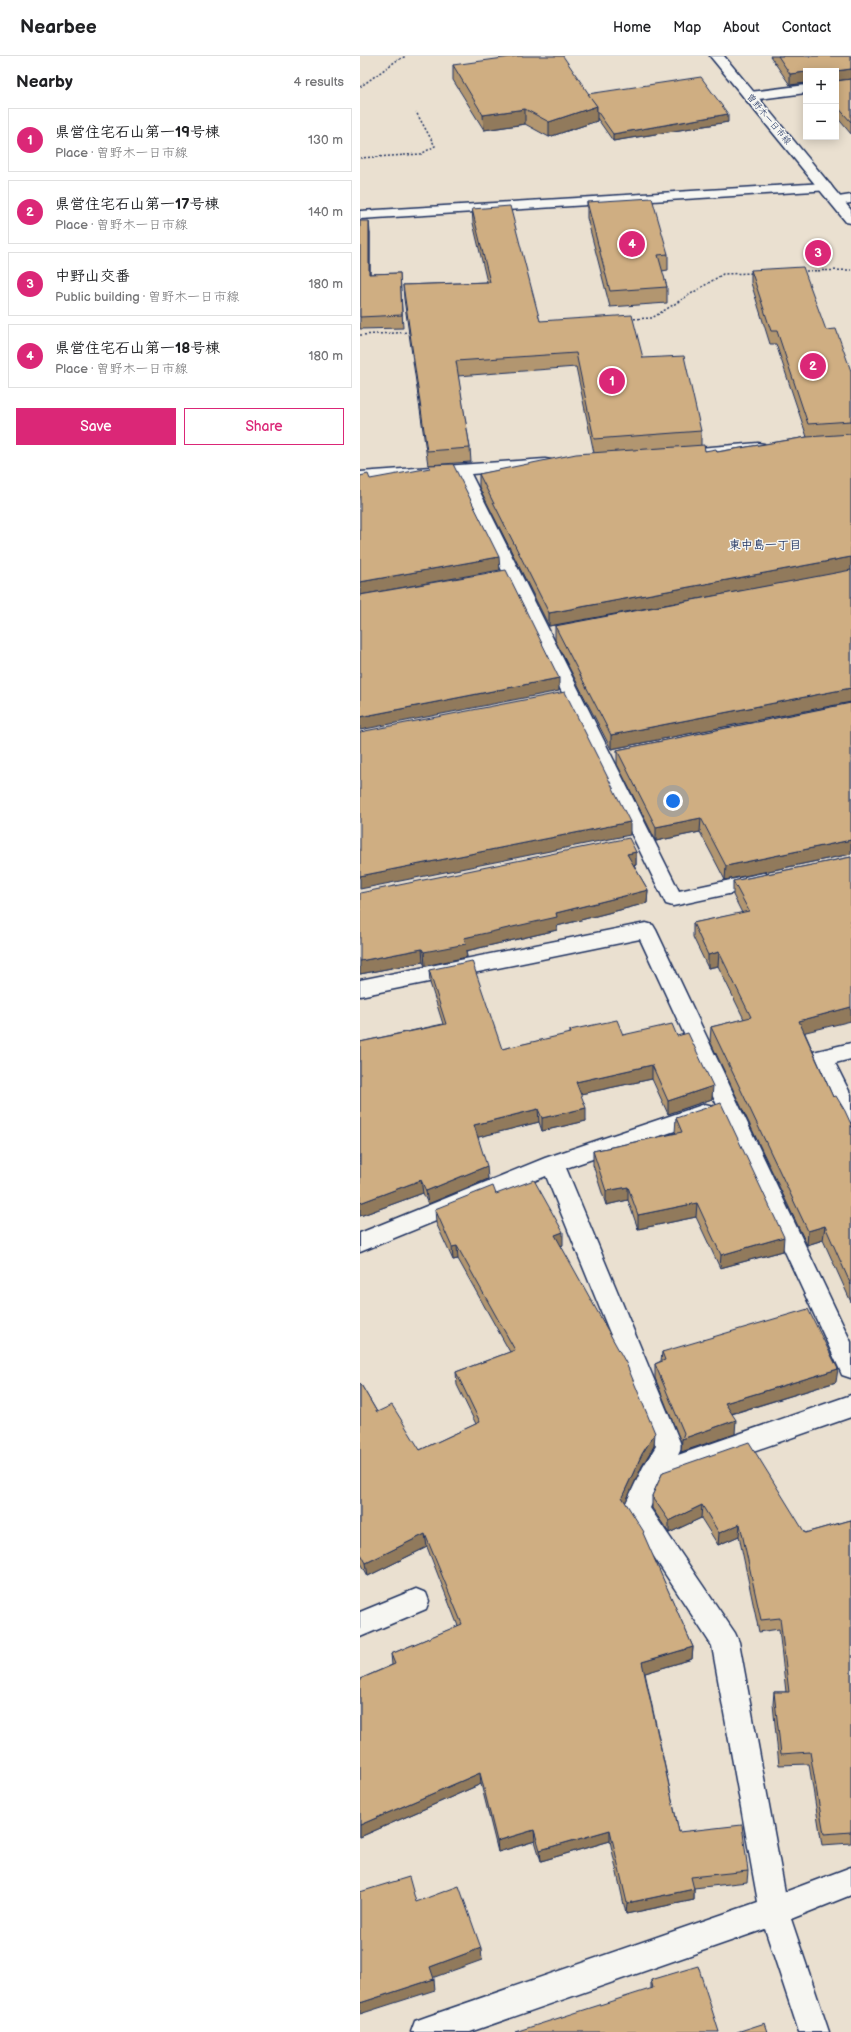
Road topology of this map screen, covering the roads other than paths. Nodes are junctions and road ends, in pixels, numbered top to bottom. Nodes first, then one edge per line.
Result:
1 (717, 56) edge
2 (803, 89) edge
3 (750, 96) junction
4 (826, 187) junction
5 (844, 200) edge
6 (360, 215) edge
7 (851, 219) edge
8 (771, 447) edge
9 (668, 455) edge
10 (564, 463) edge
11 (461, 471) junction
12 (360, 477) edge
13 (781, 877) edge
14 (360, 988) edge
15 (851, 1051) edge
16 (729, 1104) junction
17 (851, 1117) edge
18 (553, 1164) junction
19 (360, 1243) edge
20 (851, 1368) edge
21 (851, 1406) edge
22 (652, 1475) junction
23 (416, 1601) dead end
24 (360, 1625) edge
25 (851, 1881) edge
26 (774, 1911) junction
27 (426, 2032) edge
28 (814, 2032) edge

1 - 3 street, 曽野木一日市線
2 - 3 street
3 - 4 street, 曽野木一日市線
4 - 5 street, 曽野木一日市線
4 - 6 street
5 - 7 street, 曽野木一日市線
8 - 9 street
10 - 11 street
11 - 12 street
11 - 13 street
14 - 16 street
15 - 17 street
16 - 18 street
16 - 20 street
18 - 19 street
18 - 22 street
21 - 22 street
22 - 26 street
23 - 24 street
25 - 26 street
26 - 27 street
26 - 28 street

